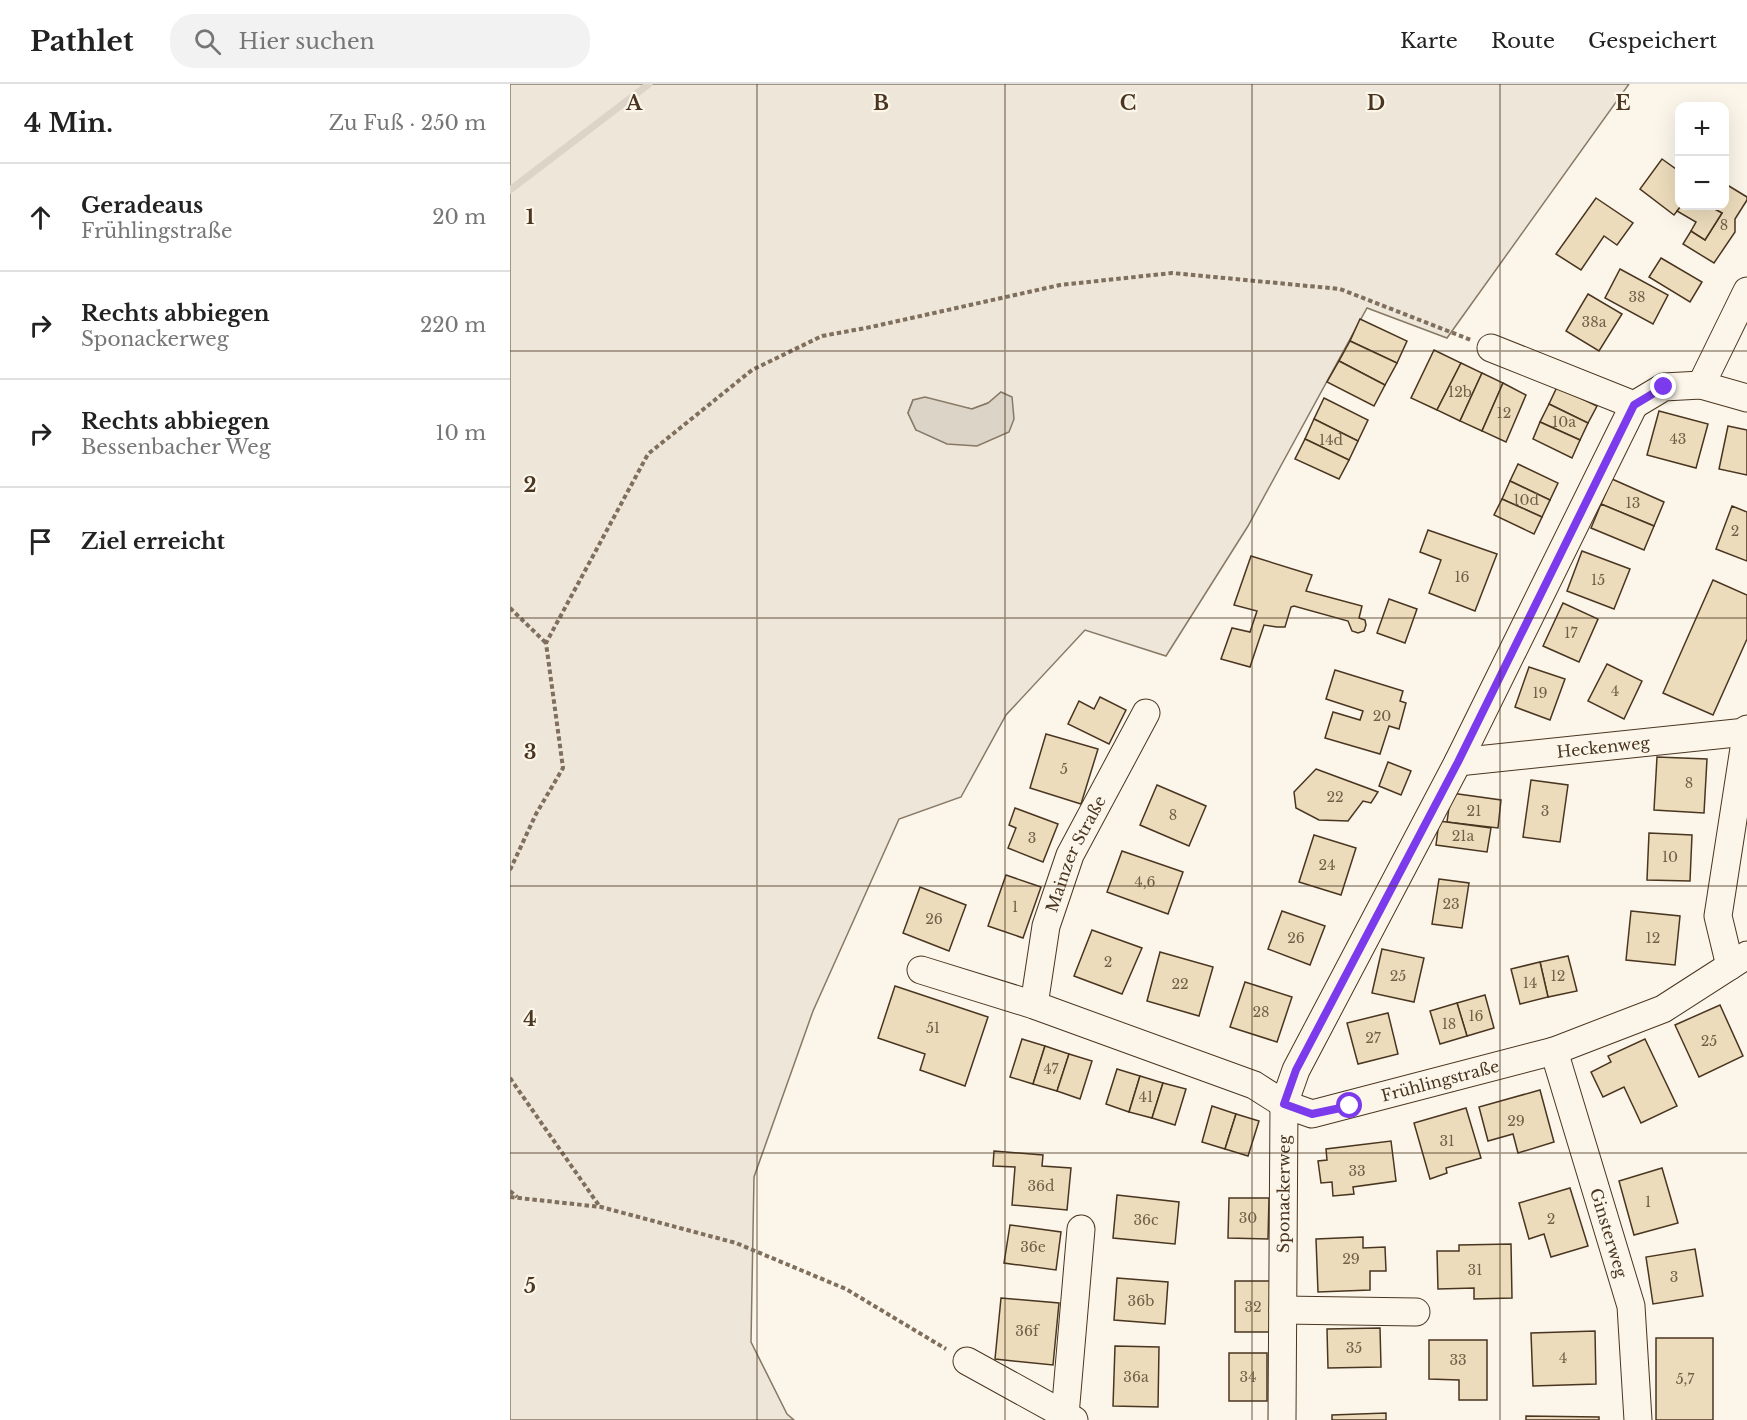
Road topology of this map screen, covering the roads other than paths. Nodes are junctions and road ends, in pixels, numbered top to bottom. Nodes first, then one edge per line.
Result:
1 (1747, 291) edge
2 (1491, 348) road end
3 (1701, 385) junction
4 (1747, 398) edge
5 (1634, 405) junction
6 (1146, 713) dead end
7 (1747, 731) edge
8 (1458, 762) junction
9 (1738, 961) edge
10 (921, 970) dead end
11 (1034, 1005) junction
12 (1554, 1051) junction
13 (1284, 1104) junction
14 (1082, 1229) dead end
15 (1283, 1310) junction
16 (1416, 1312) dead end
17 (967, 1361) road end
18 (1070, 1417) edge
19 (1282, 1420) edge
20 (1638, 1420) edge

1 - 3 street
2 - 5 street
3 - 4 street
3 - 5 street
5 - 8 street, Sponackerweg
6 - 11 street, Mainzer Straße
7 - 8 street, Heckenweg
7 - 9 street
8 - 13 street, Sponackerweg
9 - 12 street, Frühlingstraße
10 - 11 street, Frühlingstraße
11 - 13 street, Frühlingstraße
12 - 13 street, Frühlingstraße
12 - 20 street, Ginsterweg
13 - 15 street, Sponackerweg
14 - 18 street
15 - 16 street
15 - 19 street, Sponackerweg
17 - 18 street

